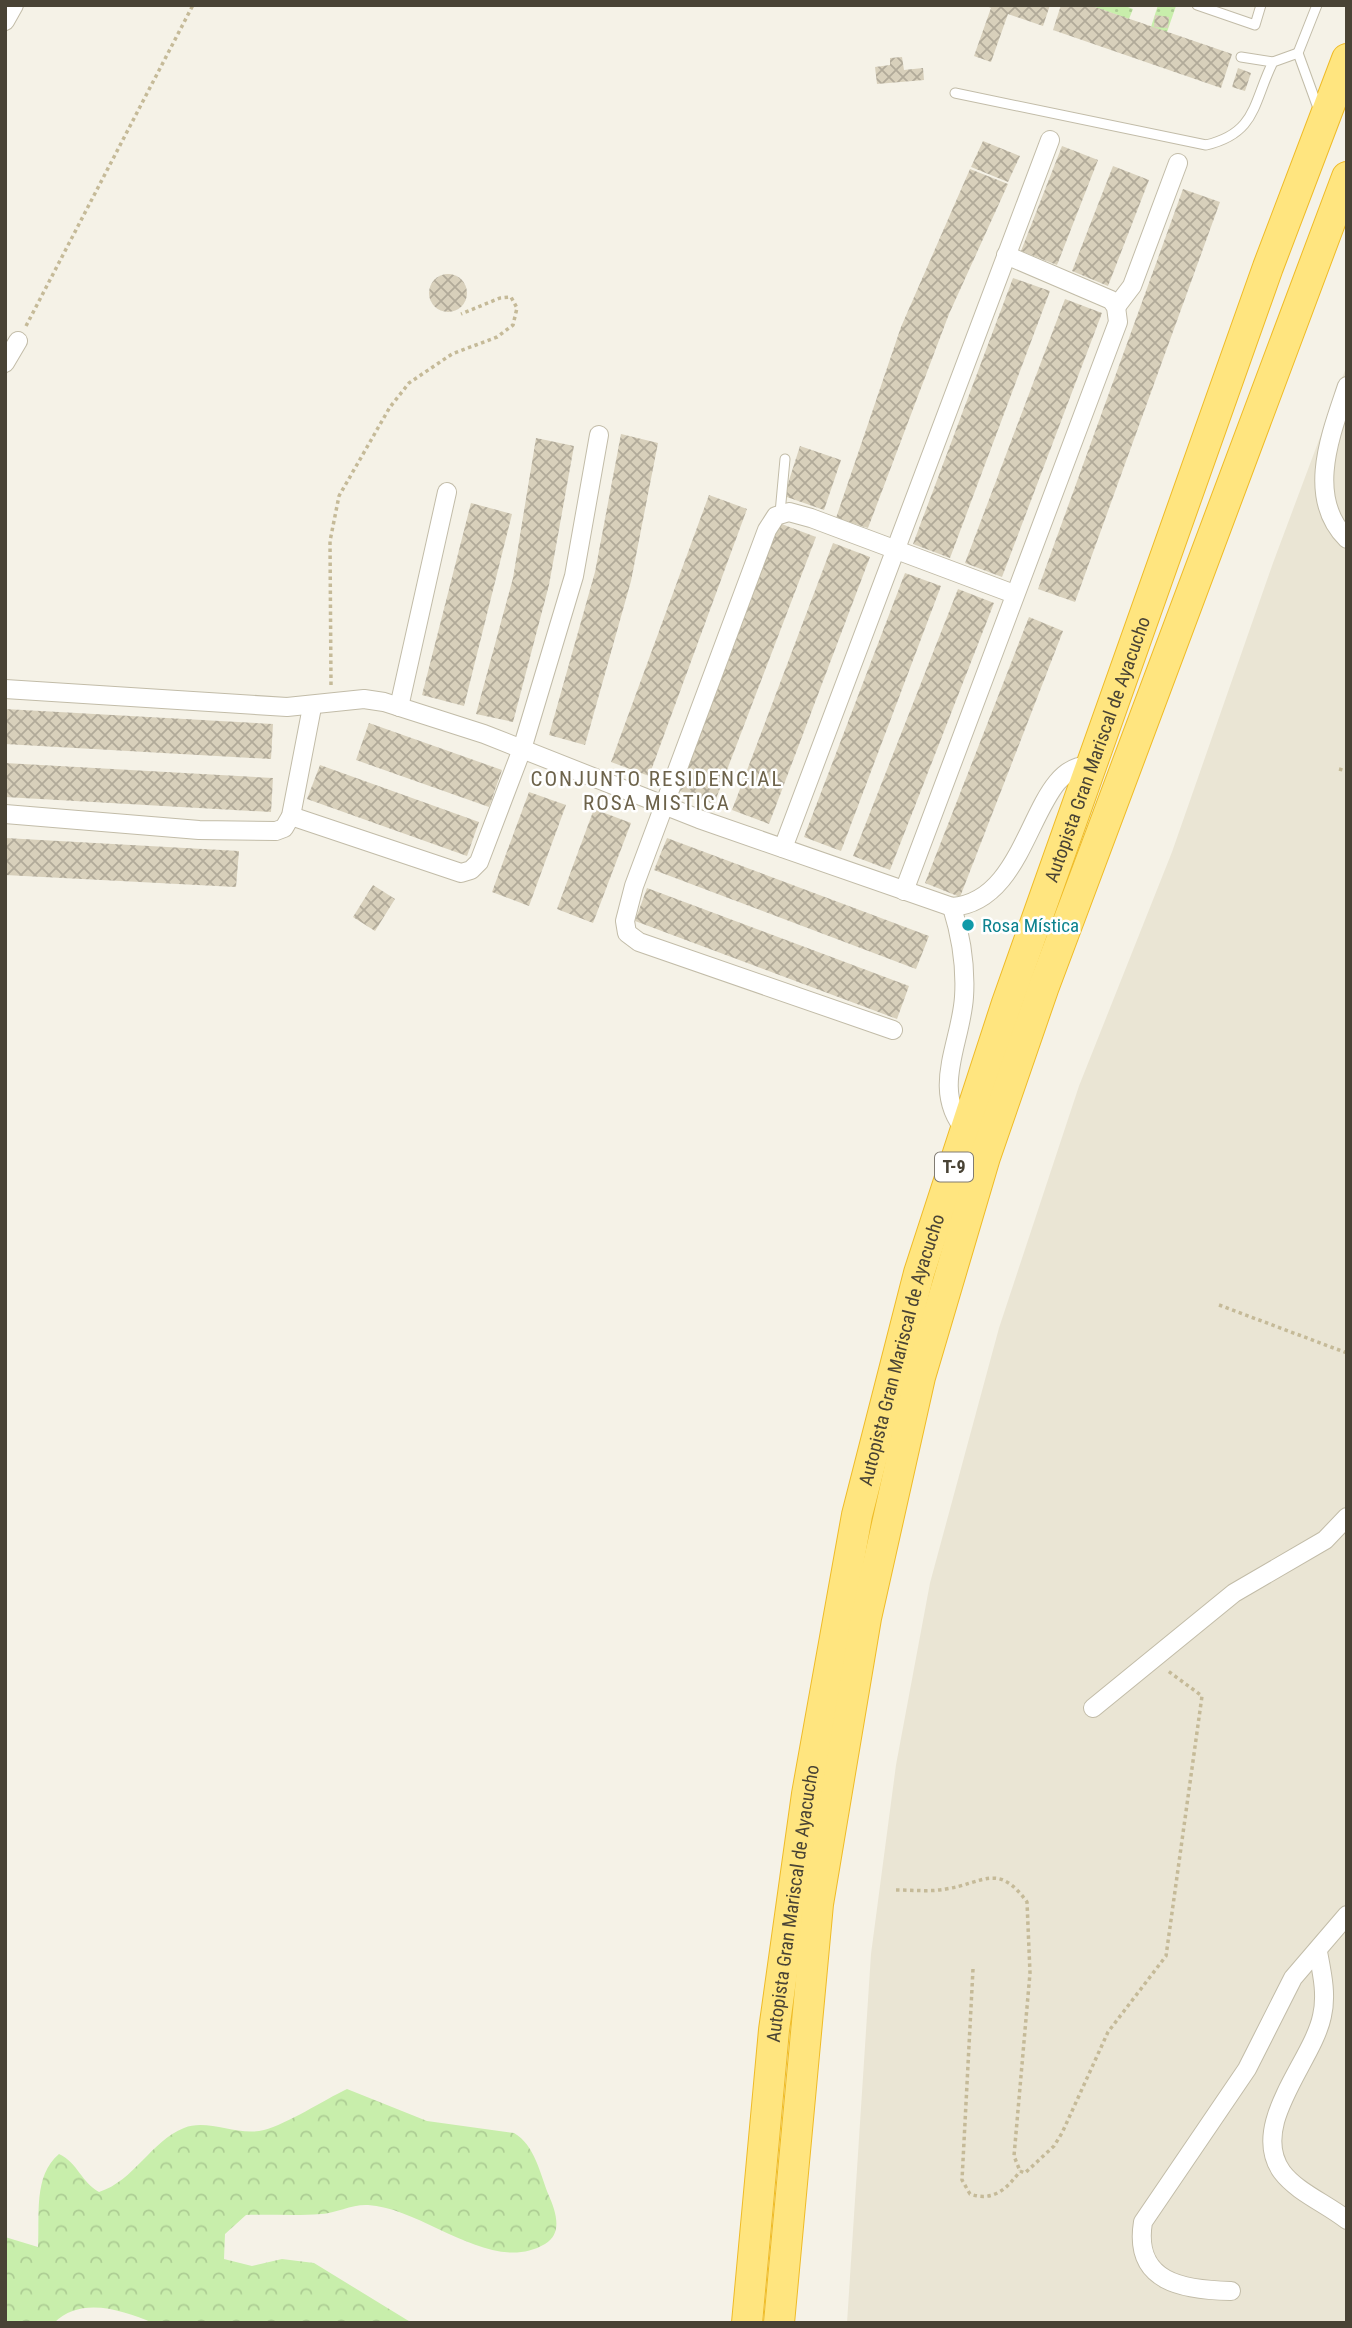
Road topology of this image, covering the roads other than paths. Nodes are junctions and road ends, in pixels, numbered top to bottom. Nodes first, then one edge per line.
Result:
1 (14, 5) edge
2 (1197, 5) edge
3 (1261, 5) edge
4 (1317, 5) edge
5 (5, 21) edge
6 (1298, 53) junction
7 (1241, 57) dead end
8 (1347, 59) edge
9 (1273, 62) junction
10 (955, 93) dead end
11 (1323, 120) junction
12 (1051, 140) dead end
13 (1178, 163) dead end
14 (1347, 177) edge
15 (1006, 255) junction
16 (1116, 307) junction
17 (18, 341) road end
18 (5, 363) edge
19 (1347, 386) edge
20 (599, 435) dead end
21 (785, 459) dead end
22 (447, 492) dead end
23 (780, 513) junction
24 (1347, 539) edge
25 (894, 550) junction
26 (1014, 594) junction
27 (5, 689) edge
28 (312, 707) junction
29 (399, 707) junction
30 (522, 749) junction
31 (1093, 766) junction
32 (665, 806) junction
33 (5, 814) edge
34 (290, 816) junction
35 (783, 848) junction
36 (904, 891) junction
37 (952, 907) junction
38 (892, 1030) dead end
39 (966, 1130) junction
40 (1347, 1517) edge
41 (1093, 1708) dead end
42 (1347, 1915) edge
43 (1318, 1952) junction
44 (1347, 2220) edge
45 (754, 2252) junction
46 (1231, 2291) dead end
47 (741, 2323) edge
48 (747, 2323) edge
49 (779, 2323) edge

1 - 5 street
2 - 3 lane
4 - 6 lane
6 - 9 lane
6 - 11 lane
7 - 9 lane
8 - 11 highway, Autopista Gran Mariscal de Ayacucho / T-9
9 - 10 lane
11 - 31 highway, Autopista Gran Mariscal de Ayacucho / T-9
12 - 15 street
13 - 16 street
14 - 49 highway, Autopista Gran Mariscal de Ayacucho / T-9
15 - 16 street
15 - 25 street
16 - 26 street
17 - 18 street
19 - 24 street
20 - 30 street
21 - 23 lane
22 - 29 street
23 - 25 street
23 - 32 street
25 - 26 street
25 - 35 street
26 - 36 street
27 - 28 street
28 - 29 street
28 - 34 street
29 - 30 street
30 - 32 street
30 - 34 street
31 - 37 street
31 - 39 highway, Autopista Gran Mariscal de Ayacucho / T-9
32 - 35 street
32 - 38 street
33 - 34 street
35 - 36 street
36 - 37 street
37 - 39 street
39 - 45 highway, Autopista Gran Mariscal de Ayacucho / T-9
40 - 41 street
42 - 43 street
43 - 44 street
43 - 46 street
45 - 47 lane
45 - 48 highway, Autopista Gran Mariscal de Ayacucho / T-9

